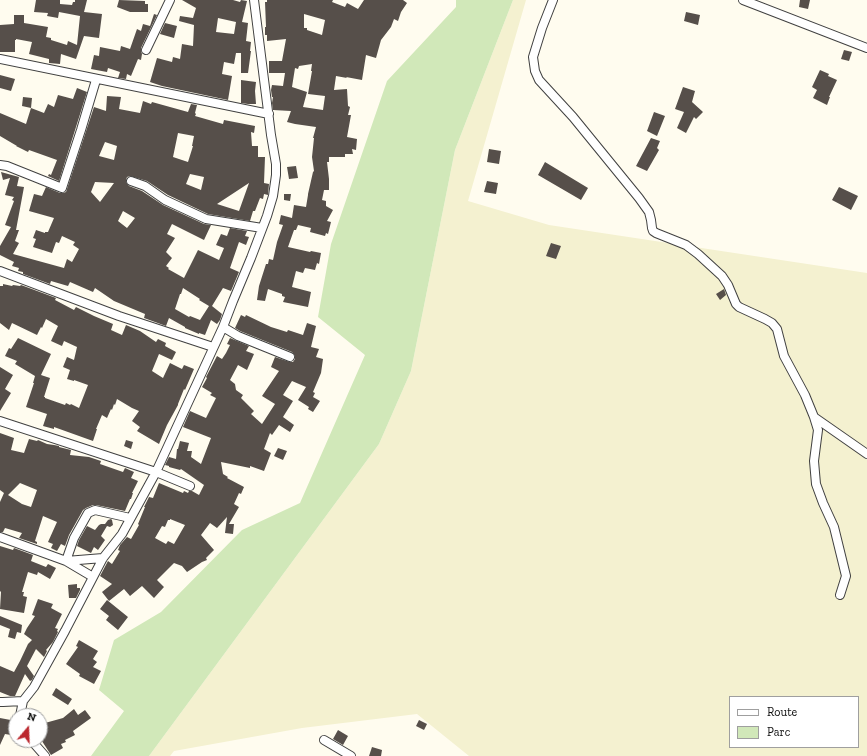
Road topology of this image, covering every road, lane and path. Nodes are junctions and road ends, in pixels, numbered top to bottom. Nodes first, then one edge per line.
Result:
1 (170, 0) edge
2 (254, 0) edge
3 (553, 0) edge
4 (743, 0) edge
5 (867, 48) edge
6 (146, 50) dead end
7 (0, 59) edge
8 (96, 80) junction
9 (269, 114) junction
10 (0, 165) edge
11 (131, 181) dead end
12 (262, 228) junction
13 (0, 271) edge
14 (223, 327) junction
15 (213, 347) junction
16 (290, 357) dead end
17 (814, 417) junction
18 (0, 421) edge
19 (867, 454) edge
20 (156, 472) junction
21 (190, 486) dead end
22 (130, 518) junction
23 (0, 537) edge
24 (103, 558) junction
25 (66, 561) junction
26 (93, 577) junction
27 (840, 595) dead end
28 (22, 701) junction
29 (0, 702) edge
30 (21, 708) edge
31 (324, 740) dead end
32 (38, 748) edge
33 (45, 756) edge
34 (351, 756) edge

1 - 6 street
2 - 9 street
3 - 17 street
4 - 5 street
7 - 8 street
8 - 9 street
8 - 10 street
9 - 12 street
11 - 12 street
12 - 14 street
13 - 15 street
14 - 15 street
14 - 16 street
15 - 20 street
17 - 19 street
17 - 27 street
18 - 20 street
20 - 21 street
20 - 22 street
22 - 24 street
22 - 25 street
23 - 25 street
24 - 25 street
24 - 26 street
25 - 26 street
26 - 28 street
28 - 29 street
28 - 30 street
31 - 34 street
32 - 33 street

